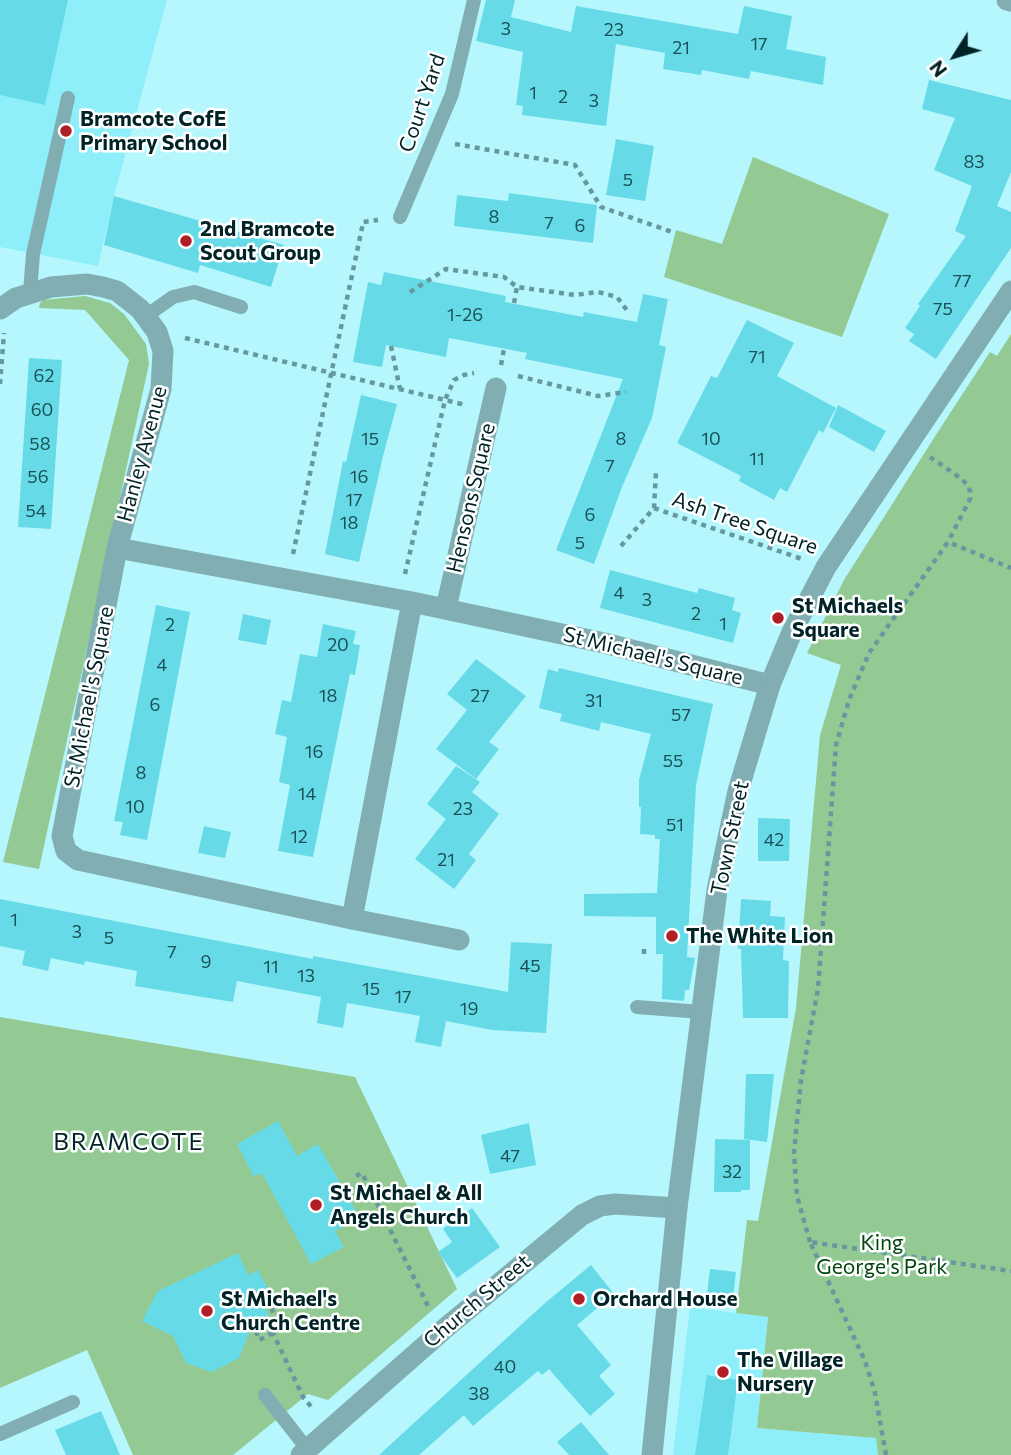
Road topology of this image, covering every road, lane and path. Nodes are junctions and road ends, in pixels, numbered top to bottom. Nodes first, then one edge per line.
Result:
1 (474, 0) edge
2 (68, 98) dead end
3 (433, 140) junction
4 (400, 217) dead end
5 (362, 228) dead end
6 (675, 233) dead end
7 (517, 287) junction
8 (1011, 291) edge
9 (30, 292) junction
10 (410, 292) dead end
11 (514, 303) dead end
12 (3, 307) edge
13 (241, 307) dead end
14 (629, 313) dead end
15 (151, 324) junction
16 (391, 346) dead end
17 (331, 372) junction
18 (496, 378) junction
19 (0, 384) edge
20 (400, 389) junction
21 (626, 392) dead end
22 (444, 400) junction
23 (491, 410) junction
24 (930, 457) dead end
25 (656, 472) dead end
26 (654, 508) junction
27 (948, 542) junction
28 (621, 546) dead end
29 (117, 548) junction
30 (826, 567) junction
31 (1011, 569) edge
32 (287, 579) junction
33 (406, 601) junction
34 (446, 608) junction
35 (770, 685) junction
36 (352, 919) junction
37 (459, 940) dead end
38 (644, 945) dead end
39 (643, 954) dead end
40 (637, 1007) dead end
41 (701, 1012) junction
42 (356, 1176) dead end
43 (677, 1208) junction
44 (810, 1242) junction
45 (1011, 1270) edge
46 (267, 1299) dead end
47 (277, 1321) junction
48 (443, 1330) junction
49 (273, 1333) junction
50 (295, 1380) junction
51 (285, 1384) dead end
52 (265, 1395) dead end
53 (73, 1402) dead end
54 (330, 1430) junction
55 (0, 1434) edge
56 (304, 1452) edge
57 (652, 1455) edge
58 (886, 1455) edge

1 - 3 lane, Court Yard
2 - 9 lane
3 - 4 lane, Court Yard
3 - 6 path
5 - 17 path
7 - 10 path
7 - 11 path
7 - 14 path
8 - 30 street, Town Street
9 - 12 street
9 - 15 street
12 - 19 path
13 - 15 lane
15 - 17 path
15 - 29 street, Hanley Avenue
16 - 20 path
17 - 20 path
17 - 32 path
18 - 21 path
18 - 22 path
18 - 23 street, Hensons Square
20 - 22 path
22 - 23 path
22 - 33 path
23 - 34 street, Hensons Square
24 - 27 path
25 - 26 path
26 - 28 path
26 - 30 path, Ash Tree Square
27 - 31 path
27 - 44 path
29 - 32 street, St Michael's Square
29 - 36 street, St Michael's Square
30 - 35 street, Town Street
32 - 33 street, St Michael's Square
33 - 34 street, St Michael's Square
33 - 36 street
34 - 35 street, St Michael's Square
35 - 41 street, Town Street
36 - 37 street, St Michael's Square
38 - 39 path
40 - 41 lane
41 - 43 street, Town Street
42 - 48 path
43 - 48 street, Church Street
43 - 57 street, Town Street
44 - 45 path
44 - 58 path
46 - 47 path
47 - 49 path
47 - 49 path
48 - 54 street, Church Street
49 - 50 path
50 - 51 path
50 - 54 path
52 - 56 lane
53 - 55 lane
54 - 56 street, Church Street

